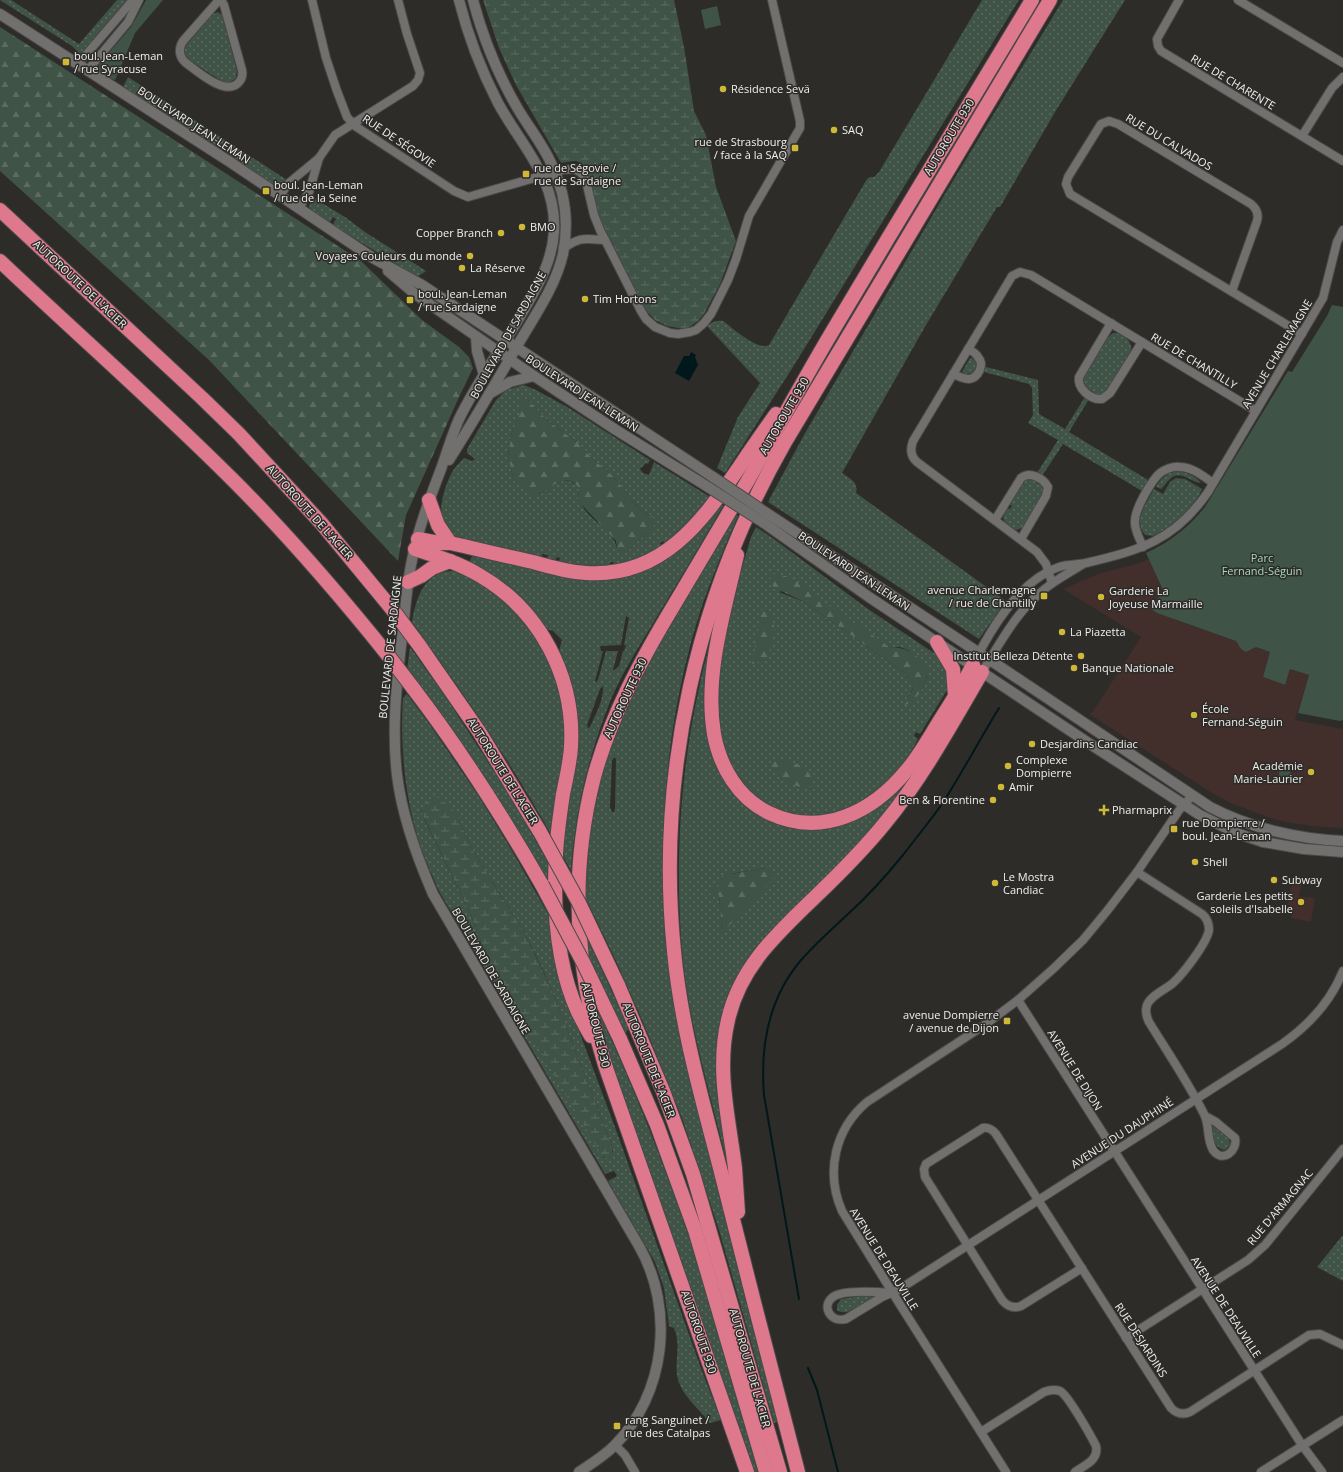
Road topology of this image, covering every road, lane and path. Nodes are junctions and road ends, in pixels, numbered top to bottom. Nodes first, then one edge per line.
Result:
1 (133, 0) edge
2 (139, 0) edge
3 (220, 0) edge
4 (312, 0) edge
5 (398, 0) edge
6 (459, 0) edge
7 (473, 0) edge
8 (772, 0) edge
9 (1032, 0) edge
10 (1050, 0) edge
11 (1178, 0) edge
12 (1238, 0) edge
13 (0, 14) edge
14 (1343, 63) edge
15 (78, 64) junction
16 (87, 70) junction
17 (1343, 77) edge
18 (352, 123) junction
19 (1302, 136) junction
20 (319, 158) junction
21 (1343, 161) edge
22 (556, 172) junction
23 (543, 175) junction
24 (280, 195) junction
25 (299, 208) junction
26 (0, 210) edge
27 (1343, 230) edge
28 (605, 240) junction
29 (564, 248) junction
30 (373, 258) junction
31 (0, 262) edge
32 (1232, 291) junction
33 (1110, 323) junction
34 (832, 333) junction
35 (1302, 334) junction
36 (476, 337) junction
37 (506, 340) junction
38 (1142, 342) junction
39 (516, 348) junction
40 (968, 349) junction
41 (498, 352) junction
42 (509, 360) junction
43 (953, 374) junction
44 (484, 375) junction
45 (534, 376) junction
46 (489, 394) junction
47 (1256, 411) junction
48 (439, 475) junction
49 (1213, 483) junction
50 (429, 500) junction
51 (746, 516) junction
52 (995, 520) junction
53 (1021, 539) junction
54 (450, 543) junction
55 (416, 544) junction
56 (1143, 547) junction
57 (450, 561) junction
58 (1085, 563) junction
59 (1049, 572) junction
60 (408, 582) junction
61 (1052, 583) junction
62 (937, 642) junction
63 (979, 653) junction
64 (990, 660) junction
65 (978, 669) junction
66 (955, 696) junction
67 (1192, 796) junction
68 (1184, 805) junction
69 (1343, 841) edge
70 (1343, 852) edge
71 (1137, 872) junction
72 (1343, 971) edge
73 (1018, 1000) junction
74 (605, 1065) junction
75 (1196, 1099) junction
76 (1205, 1116) junction
77 (1343, 1149) edge
78 (1114, 1152) junction
79 (1039, 1200) junction
80 (968, 1245) junction
81 (742, 1254) junction
82 (1082, 1268) junction
83 (1202, 1289) junction
84 (893, 1293) junction
85 (1126, 1338) junction
86 (1343, 1345) edge
87 (1254, 1370) junction
88 (1343, 1420) edge
89 (981, 1432) junction
90 (615, 1445) junction
91 (1302, 1446) junction
92 (580, 1472) edge
93 (635, 1472) edge
94 (747, 1472) edge
95 (766, 1472) edge
96 (780, 1472) edge
97 (798, 1472) edge
98 (1006, 1472) edge
99 (1075, 1472) edge
100 (1261, 1472) edge
101 (1322, 1472) edge

1 - 15 street
2 - 16 street
3 - 3 street
4 - 18 street, RUE DE SÉGOVIE
5 - 18 street
6 - 23 street, BOULEVARD DE SARDAIGNE
7 - 22 street, BOULEVARD DE SARDAIGNE
8 - 28 street, RUE DE SÉGOVIE
9 - 34 highway, AUTOROUTE 930
10 - 51 highway, AUTOROUTE 930
11 - 19 street, RUE DE CHARENTE
12 - 14 street
13 - 15 street, BOULEVARD JEAN-LEMAN
15 - 16 street, BOULEVARD JEAN-LEMAN
16 - 24 street, BOULEVARD JEAN-LEMAN
17 - 19 street
18 - 20 street
18 - 23 street, RUE DE SÉGOVIE
19 - 21 street, RUE DE CHARENTE
20 - 24 street
20 - 25 street
22 - 23 street, RUE DE SÉGOVIE
22 - 28 street, RUE DE SÉGOVIE
22 - 29 street, BOULEVARD DE SARDAIGNE
23 - 37 street, BOULEVARD DE SARDAIGNE
24 - 25 street, BOULEVARD JEAN-LEMAN
25 - 30 street, BOULEVARD JEAN-LEMAN
26 - 96 highway, AUTOROUTE DE L'ACIER, bridge
27 - 35 street, AVENUE CHARLEMAGNE
28 - 29 street
29 - 39 street, BOULEVARD DE SARDAIGNE
30 - 36 street, BOULEVARD JEAN-LEMAN
30 - 37 street, BOULEVARD JEAN-LEMAN
31 - 95 highway, AUTOROUTE DE L'ACIER, bridge
32 - 32 street, RUE DU CALVADOS
32 - 35 street, RUE DU CALVADOS
33 - 38 street, RUE DE CHANTILLY
33 - 38 street, RUE DE CHANTILLY
33 - 40 street, RUE DE CHANTILLY
34 - 54 highway
34 - 74 highway, AUTOROUTE 930
35 - 47 street, AVENUE CHARLEMAGNE
36 - 41 street, BOULEVARD JEAN-LEMAN
36 - 44 street
37 - 39 street, BOULEVARD JEAN-LEMAN
37 - 41 street, BOULEVARD DE SARDAIGNE
38 - 47 street, RUE DE CHANTILLY
39 - 42 street, BOULEVARD DE SARDAIGNE
39 - 63 street, BOULEVARD JEAN-LEMAN, bridge
40 - 43 street, RUE DE CHANTILLY
40 - 43 street
41 - 42 street, BOULEVARD JEAN-LEMAN
41 - 44 street, BOULEVARD DE SARDAIGNE
42 - 45 street, BOULEVARD JEAN-LEMAN
42 - 46 street, BOULEVARD DE SARDAIGNE
43 - 52 street, RUE DE CHANTILLY
44 - 48 street, BOULEVARD DE SARDAIGNE
45 - 46 street
45 - 62 street, BOULEVARD JEAN-LEMAN, bridge
46 - 48 street, BOULEVARD DE SARDAIGNE
47 - 49 street, AVENUE CHARLEMAGNE
48 - 50 street, BOULEVARD DE SARDAIGNE
49 - 56 street, AVENUE CHARLEMAGNE
49 - 56 street
50 - 54 highway
50 - 55 street, BOULEVARD DE SARDAIGNE
51 - 66 highway
51 - 81 highway, AUTOROUTE 930
52 - 53 street, RUE DE CHANTILLY
52 - 53 street
53 - 59 street, RUE DE CHANTILLY
54 - 55 highway
55 - 57 highway
55 - 60 street, BOULEVARD DE SARDAIGNE
56 - 58 street, AVENUE CHARLEMAGNE
57 - 60 highway
57 - 74 highway
58 - 59 street, AVENUE CHARLEMAGNE
58 - 61 street, AVENUE CHARLEMAGNE
59 - 61 street, RUE DE CHANTILLY
59 - 63 street, AVENUE CHARLEMAGNE
60 - 90 street, BOULEVARD DE SARDAIGNE
61 - 64 street, AVENUE CHARLEMAGNE
62 - 65 street, BOULEVARD JEAN-LEMAN
62 - 66 highway
63 - 64 street, BOULEVARD JEAN-LEMAN
63 - 65 street, AVENUE CHARLEMAGNE
64 - 65 street, AVENUE CHARLEMAGNE
64 - 67 street, BOULEVARD JEAN-LEMAN
65 - 66 highway
65 - 68 street, BOULEVARD JEAN-LEMAN
65 - 81 highway
67 - 68 street, AVENUE DE DEAUVILLE
67 - 69 street, BOULEVARD JEAN-LEMAN
68 - 70 street, BOULEVARD JEAN-LEMAN
68 - 71 street, AVENUE DE DEAUVILLE
71 - 73 street, AVENUE DE DEAUVILLE
71 - 75 street
72 - 75 street, AVENUE DU DAUPHINÉ
73 - 78 street, AVENUE DE DIJON
73 - 84 street, AVENUE DE DEAUVILLE
74 - 94 highway, AUTOROUTE 930
75 - 76 street
75 - 78 street, AVENUE DU DAUPHINÉ
76 - 76 street
77 - 83 street, RUE D'ARMAGNAC
78 - 79 street, AVENUE DU DAUPHINÉ
78 - 83 street, AVENUE DE DEAUVILLE
79 - 80 street, AVENUE DU DAUPHINÉ
79 - 80 street, RUE DESJARDINS
79 - 82 street, RUE DESJARDINS
80 - 82 street, RUE DESJARDINS
80 - 84 street, AVENUE DU DAUPHINÉ
81 - 97 highway, AUTOROUTE 930
82 - 85 street, RUE DESJARDINS
83 - 85 street, RUE D'ARMAGNAC
83 - 87 street, AVENUE DE DEAUVILLE
84 - 84 street, AVENUE DU DAUPHINÉ
84 - 89 street, AVENUE DE DEAUVILLE
85 - 87 street, RUE DESJARDINS
86 - 87 street
87 - 91 street, AVENUE DE DEAUVILLE
88 - 91 street
89 - 98 street, AVENUE DE DEAUVILLE
89 - 99 street
90 - 92 street, BOULEVARD DE SARDAIGNE
90 - 93 street
91 - 100 street
91 - 101 street, AVENUE DE DEAUVILLE

